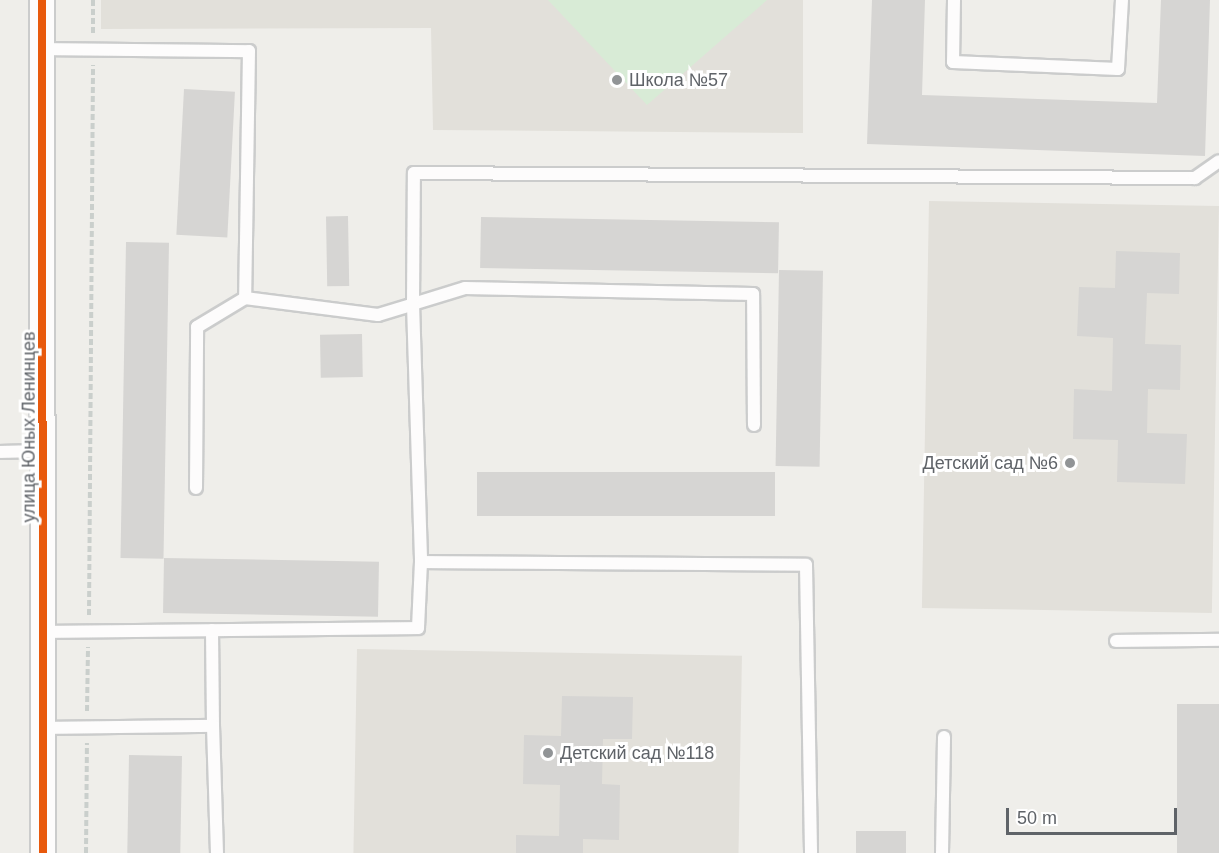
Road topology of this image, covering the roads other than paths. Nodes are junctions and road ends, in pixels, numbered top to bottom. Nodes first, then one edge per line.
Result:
1 (42, 0) edge
2 (954, 0) edge
3 (1122, 0) edge
4 (42, 48) junction
5 (1219, 161) edge
6 (245, 298) junction
7 (412, 303) junction
8 (754, 424) dead end
9 (44, 451) junction
10 (0, 452) edge
11 (195, 488) dead end
12 (421, 562) junction
13 (212, 630) junction
14 (45, 632) junction
15 (1219, 640) edge
16 (1116, 641) dead end
17 (213, 726) junction
18 (45, 728) junction
19 (944, 737) dead end
20 (43, 853) edge
21 (217, 853) edge
22 (811, 853) edge
23 (942, 853) edge

1 - 4 street, улица Юных Ленинцев
2 - 3 lane
4 - 6 lane
4 - 9 street, улица Юных Ленинцев
5 - 7 lane
6 - 7 lane
6 - 11 lane
7 - 8 lane
7 - 12 lane
9 - 10 lane
9 - 14 street, улица Юных Ленинцев
12 - 13 lane
12 - 22 lane
13 - 14 lane
13 - 17 lane
14 - 18 street, улица Юных Ленинцев
15 - 16 lane
17 - 18 lane
17 - 21 lane
18 - 20 street, улица Юных Ленинцев
19 - 23 lane

